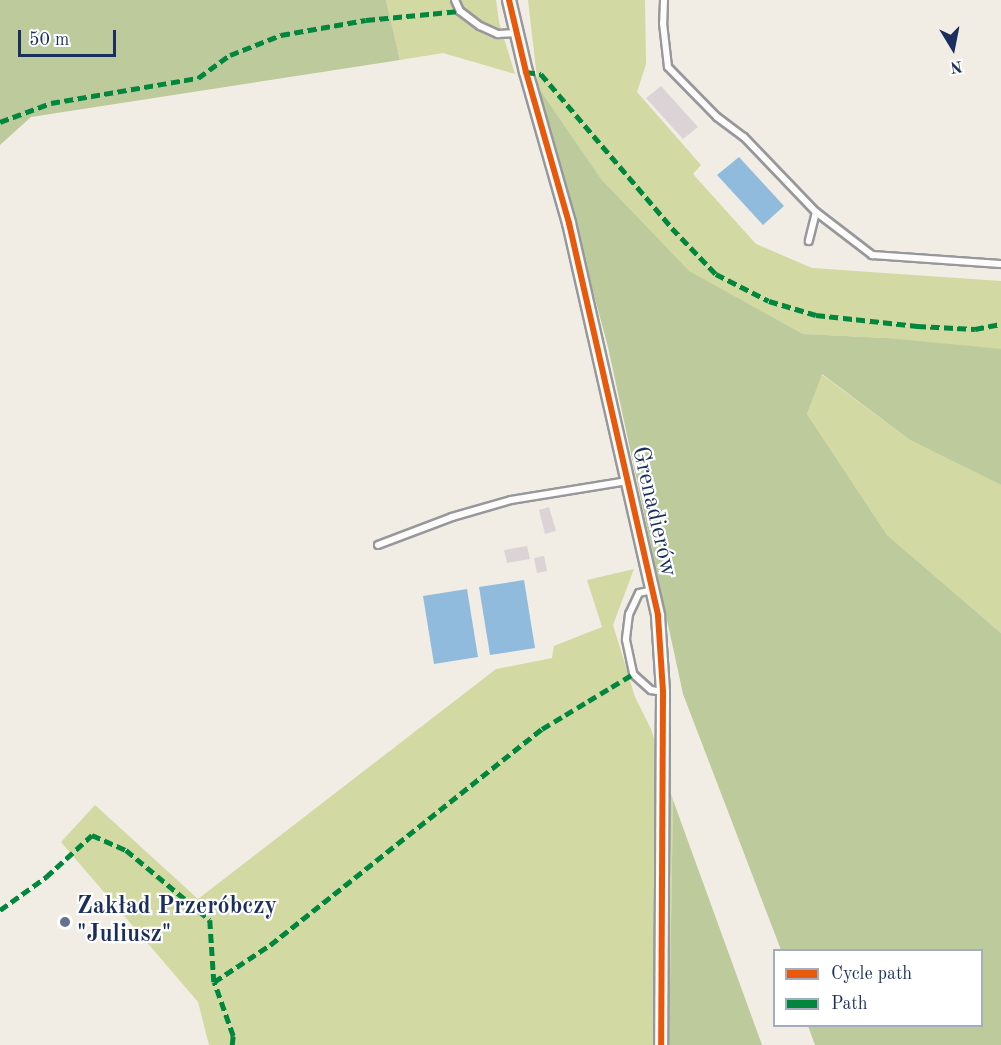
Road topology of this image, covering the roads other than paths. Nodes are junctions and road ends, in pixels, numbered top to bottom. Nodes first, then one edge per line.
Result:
1 (455, 0) edge
2 (509, 0) edge
3 (664, 0) edge
4 (516, 33) junction
5 (816, 212) junction
6 (809, 241) dead end
7 (1001, 264) edge
8 (627, 481) junction
9 (378, 545) dead end
10 (653, 590) junction
11 (663, 692) junction
12 (661, 1045) edge

1 - 4 lane
2 - 4 street, Grenadierów
3 - 5 lane
4 - 8 street, Grenadierów
5 - 6 lane
5 - 7 lane
8 - 9 lane
8 - 10 street, Grenadierów
10 - 11 street, Grenadierów
10 - 11 lane
11 - 12 street, Grenadierów

